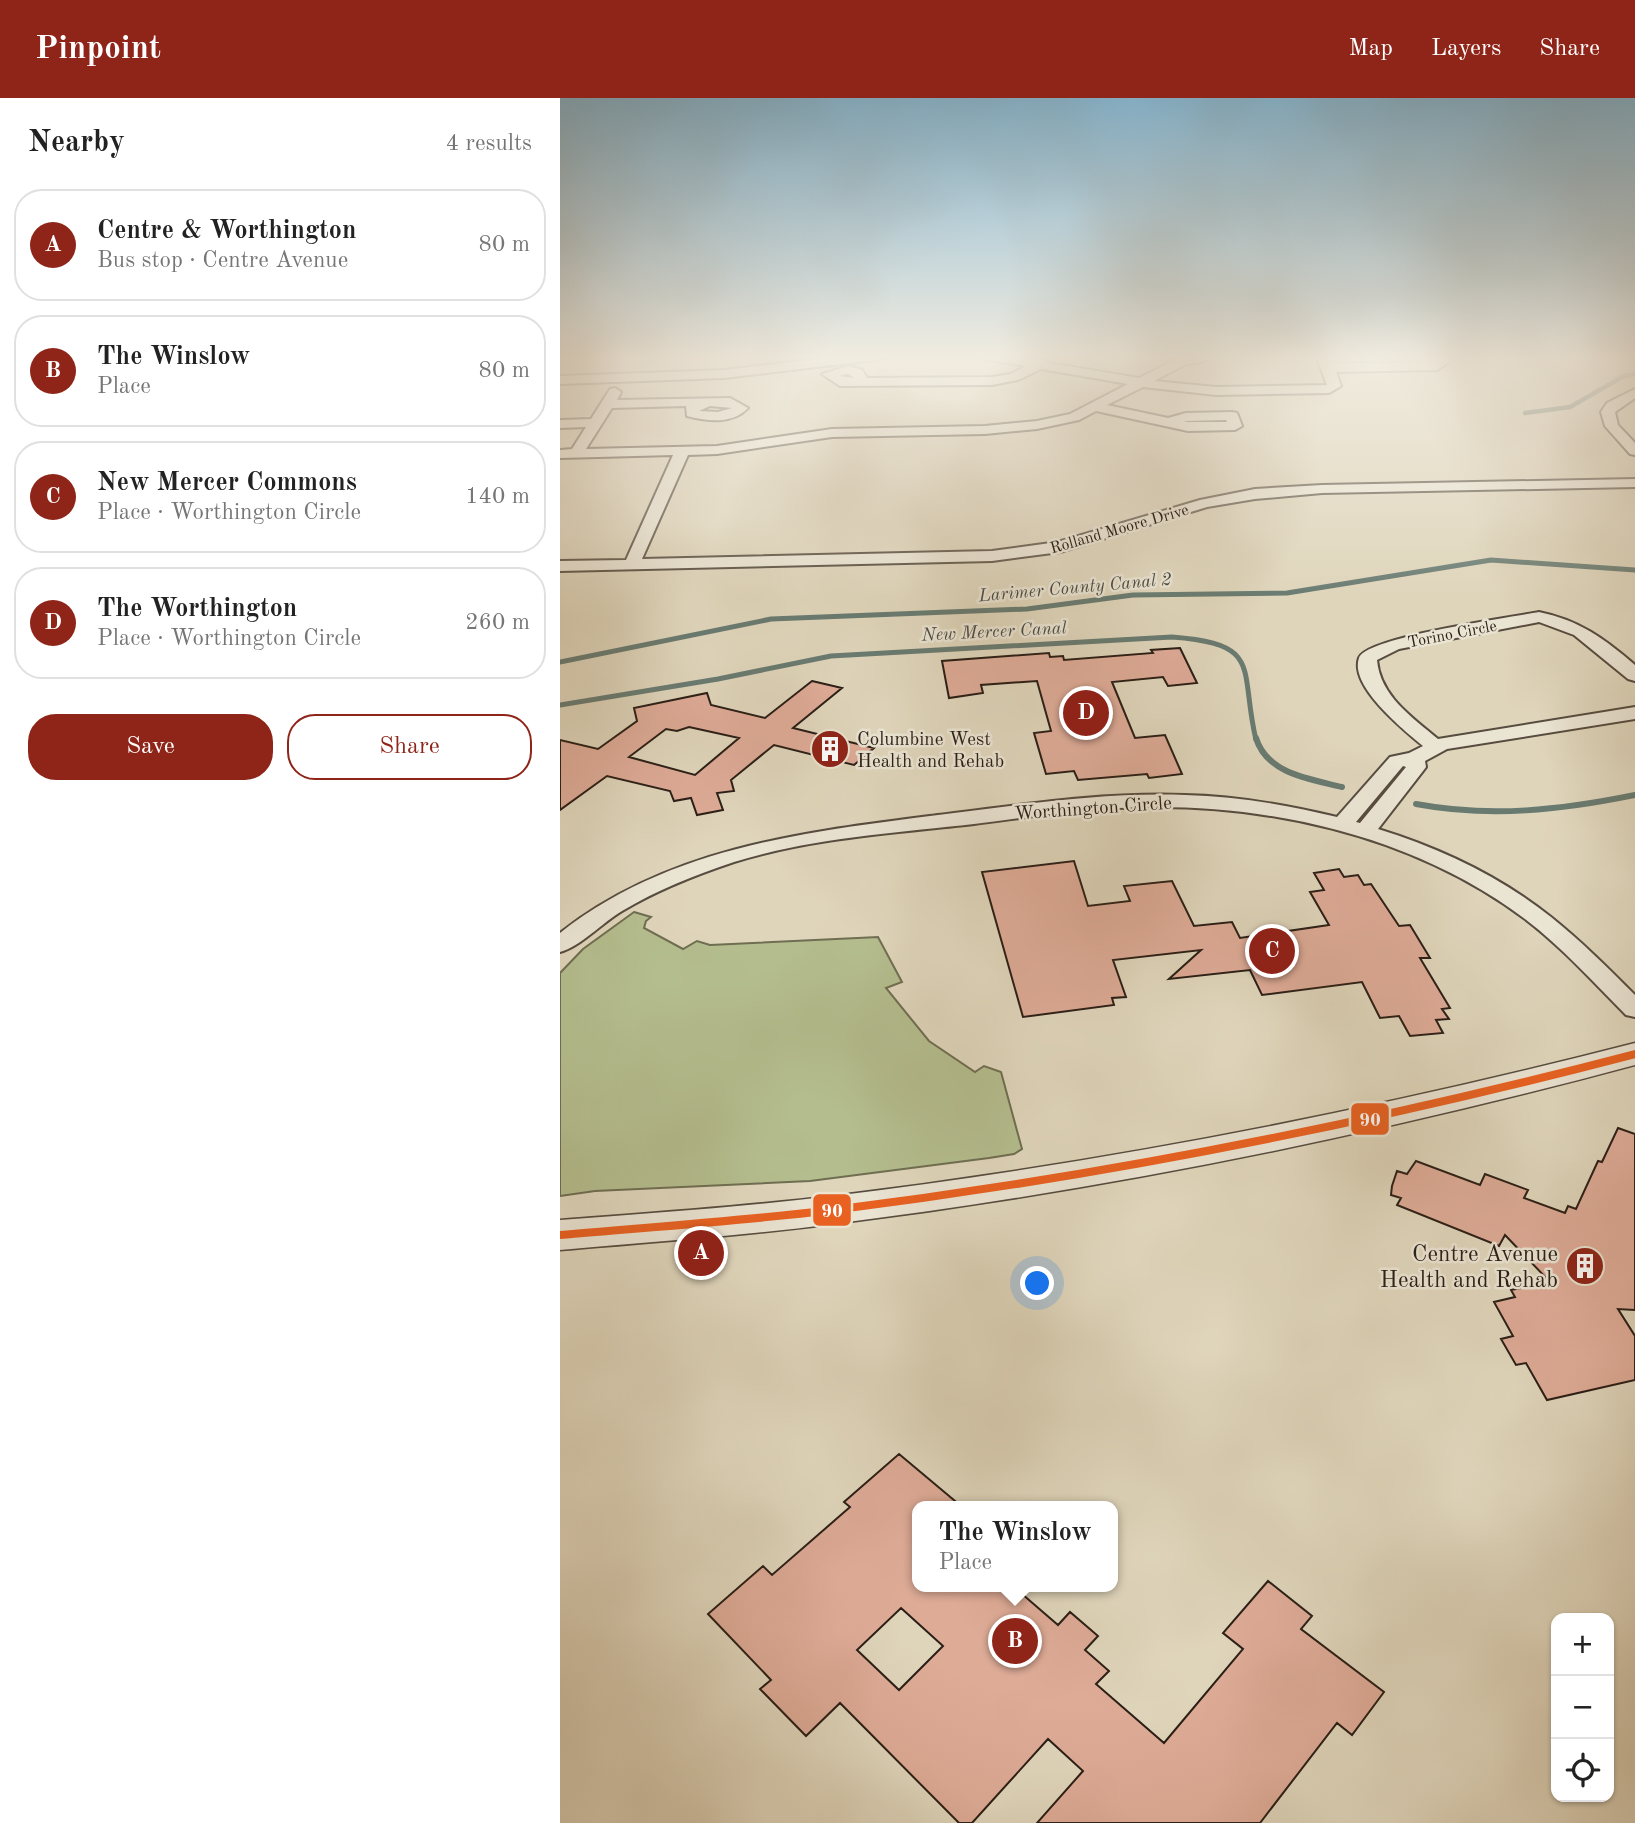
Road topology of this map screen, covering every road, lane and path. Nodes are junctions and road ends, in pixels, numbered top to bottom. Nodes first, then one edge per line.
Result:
1 (588, 436) edge
2 (815, 436) edge
3 (1621, 436) edge
4 (1635, 451) edge
5 (682, 452) junction
6 (560, 454) edge
7 (576, 454) junction
8 (1635, 483) edge
9 (632, 564) junction
10 (560, 566) edge
11 (1635, 675) edge
12 (1635, 713) edge
13 (1434, 745) junction
14 (1414, 759) junction
15 (1341, 825) junction
16 (1364, 832) junction
17 (560, 945) edge
18 (1635, 1009) edge
19 (1635, 1054) edge
20 (560, 1235) edge

1 - 7 street
2 - 5 street
3 - 4 street
5 - 7 street
5 - 9 street
6 - 7 street
8 - 9 street, Rolland Moore Drive
9 - 10 street, Rolland Moore Drive
11 - 13 street, Torino Circle
12 - 13 street
13 - 14 street
14 - 15 street
14 - 16 street
15 - 16 street, Worthington Circle
15 - 17 street, Worthington Circle
16 - 18 street, Worthington Circle
19 - 20 street

